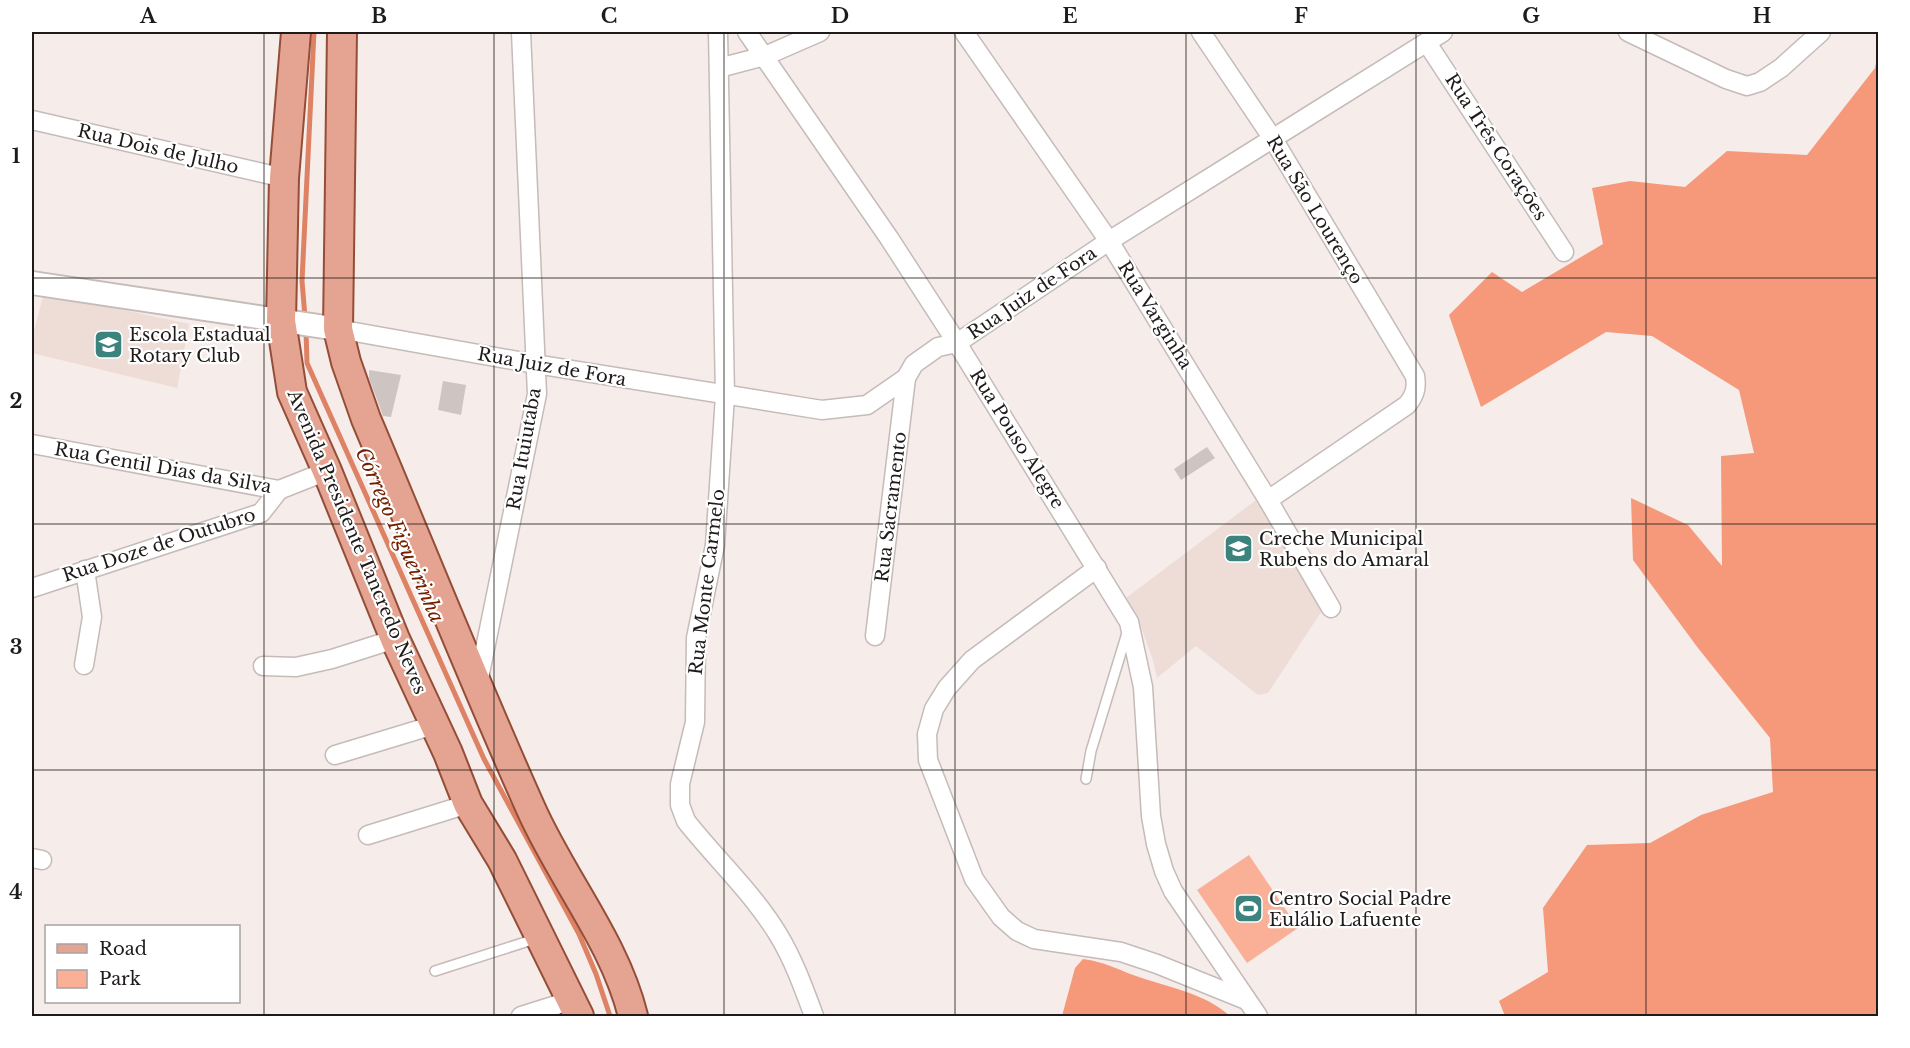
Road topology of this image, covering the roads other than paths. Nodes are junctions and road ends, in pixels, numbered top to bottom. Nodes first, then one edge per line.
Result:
1 (296, 32) edge
2 (342, 32) edge
3 (520, 32) edge
4 (718, 32) edge
5 (747, 32) edge
6 (820, 32) edge
7 (964, 32) edge
8 (1201, 32) edge
9 (1443, 32) edge
10 (1628, 32) edge
11 (1821, 32) edge
12 (1427, 43) junction
13 (765, 56) junction
14 (719, 68) junction
15 (32, 120) edge
16 (1273, 140) junction
17 (284, 178) junction
18 (1109, 241) junction
19 (1564, 252) dead end
20 (32, 283) edge
21 (293, 323) junction
22 (338, 329) junction
23 (957, 344) junction
24 (535, 364) junction
25 (906, 378) junction
26 (725, 396) junction
27 (32, 444) edge
28 (327, 471) junction
29 (279, 490) junction
30 (1268, 500) junction
31 (1097, 568) junction
32 (85, 570) junction
33 (32, 588) edge
34 (1331, 608) dead end
35 (1129, 622) junction
36 (875, 636) dead end
37 (395, 639) junction
38 (84, 665) dead end
39 (262, 666) dead end
40 (478, 683) junction
41 (434, 725) junction
42 (334, 755) dead end
43 (1086, 779) dead end
44 (468, 804) junction
45 (368, 835) dead end
46 (541, 937) junction
47 (435, 971) dead end
48 (1246, 1000) junction
49 (576, 1008) edge
50 (521, 1017) edge
51 (633, 1017) edge
52 (814, 1017) edge
53 (1258, 1017) edge

1 - 17 main road, Avenida Presidente Tancredo Neves
2 - 22 main road
3 - 24 street, Rua Ituiutaba
4 - 14 street, Rua Monte Carmelo
5 - 13 street, Rua Pouso Alegre
6 - 13 street
7 - 18 street, Rua Varginha
8 - 16 street, Rua São Lourenço
9 - 12 street, Rua Juiz de Fora
10 - 11 street
12 - 16 street, Rua Juiz de Fora
12 - 19 street, Rua Três Corações
13 - 14 street
13 - 23 street, Rua Pouso Alegre
14 - 26 street, Rua Monte Carmelo
15 - 17 street, Rua Dois de Julho
16 - 18 street, Rua Juiz de Fora
16 - 30 street, Rua São Lourenço
17 - 21 main road, Avenida Presidente Tancredo Neves
18 - 23 street, Rua Juiz de Fora
18 - 30 street, Rua Varginha
20 - 21 street
21 - 22 street
21 - 28 main road, Avenida Presidente Tancredo Neves
22 - 24 street, Rua Juiz de Fora
22 - 40 main road
23 - 25 street, Rua Juiz de Fora
23 - 31 street, Rua Pouso Alegre
24 - 26 street, Rua Juiz de Fora
24 - 40 street, Rua Ituiutaba
25 - 26 street, Rua Juiz de Fora
25 - 36 street, Rua Sacramento
26 - 52 street, Rua Monte Carmelo
27 - 29 street, Rua Gentil Dias da Silva
28 - 29 street, Rua Gentil Dias da Silva
28 - 37 main road, Avenida Presidente Tancredo Neves
29 - 32 street, Rua Doze de Outubro
30 - 34 street, Rua Varginha
31 - 35 street, Rua Pouso Alegre
31 - 48 street
32 - 33 street, Rua Doze de Outubro
32 - 38 street
35 - 43 lane
35 - 48 street, Rua Pouso Alegre
37 - 39 street
37 - 41 main road, Avenida Presidente Tancredo Neves
40 - 51 main road
41 - 42 street
41 - 44 main road, Avenida Presidente Tancredo Neves
44 - 45 street
44 - 46 main road, Avenida Presidente Tancredo Neves
46 - 47 lane
46 - 49 main road, Avenida Presidente Tancredo Neves
48 - 53 street, Rua Pouso Alegre
49 - 50 street

